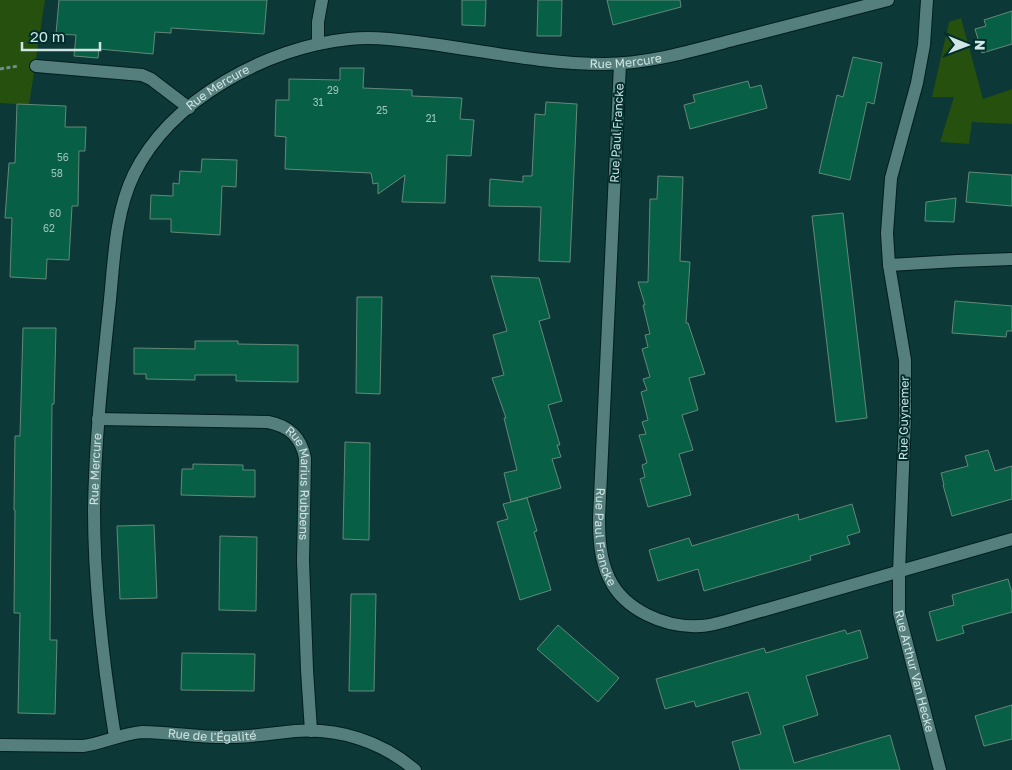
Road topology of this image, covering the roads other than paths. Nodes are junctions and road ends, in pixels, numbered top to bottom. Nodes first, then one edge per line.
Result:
1 (322, 0) edge
2 (888, 0) edge
3 (927, 0) edge
4 (318, 44) junction
5 (620, 64) junction
6 (36, 66) dead end
7 (189, 108) junction
8 (1012, 260) edge
9 (889, 265) junction
10 (98, 419) junction
11 (1012, 539) edge
12 (899, 572) junction
13 (312, 731) junction
14 (115, 738) junction
15 (0, 745) edge
16 (415, 770) edge
17 (940, 770) edge

1 - 4 street
2 - 5 street, Rue Mercure
3 - 9 street, Rue Guynemer
4 - 5 street, Rue Mercure
4 - 7 street, Rue Mercure
5 - 12 street, Rue Paul Francke
6 - 7 street
7 - 10 street, Rue Mercure
8 - 9 street
9 - 12 street, Rue Guynemer
10 - 13 street, Rue Marius Rubbens
10 - 14 street, Rue Mercure
11 - 12 street, Rue Paul Francke
12 - 17 street, Rue Arthur Van Hecke
13 - 14 street, Rue de l'Égalité
13 - 16 street, Rue de l'Égalité
14 - 15 street, Rue de l'Égalité

